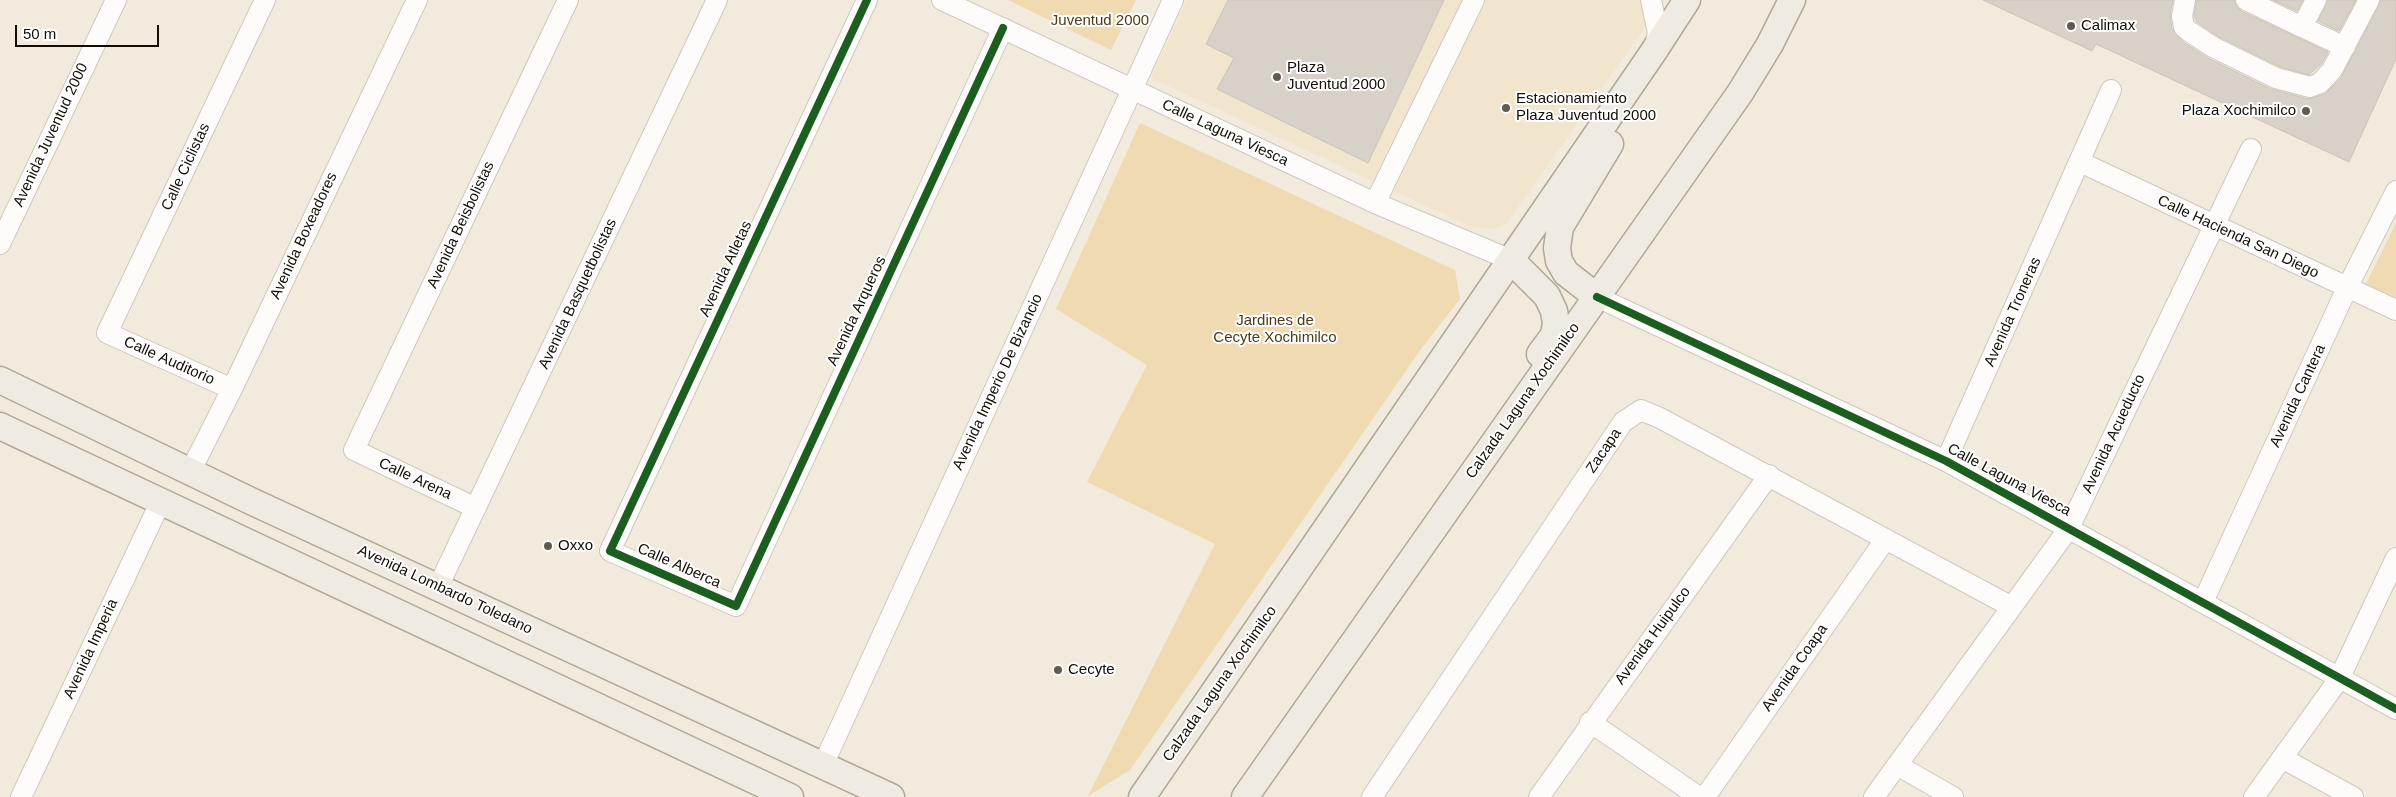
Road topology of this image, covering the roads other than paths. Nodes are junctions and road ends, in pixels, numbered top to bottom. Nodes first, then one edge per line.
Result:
1 (116, 0) edge
2 (265, 0) edge
3 (417, 0) edge
4 (568, 0) edge
5 (717, 0) edge
6 (867, 0) edge
7 (942, 0) edge
8 (1173, 0) edge
9 (1474, 0) edge
10 (1651, 0) edge
11 (1792, 0) edge
12 (2185, 0) edge
13 (2246, 0) edge
14 (2316, 0) edge
15 (2369, 0) edge
16 (1685, 3) edge
17 (2302, 27) junction
18 (1003, 28) junction
19 (2345, 47) junction
20 (1652, 54) junction
21 (1133, 90) junction
22 (2111, 90) dead end
23 (2251, 149) dead end
24 (2080, 162) junction
25 (2396, 191) edge
26 (1375, 203) junction
27 (2212, 226) junction
28 (0, 244) edge
29 (1511, 260) junction
30 (2347, 288) junction
31 (1597, 297) junction
32 (2396, 310) edge
33 (107, 333) joint
34 (0, 380) edge
35 (232, 389) junction
36 (0, 426) edge
37 (354, 450) joint
38 (1946, 461) junction
39 (190, 472) junction
40 (1769, 475) junction
41 (161, 501) junction
42 (253, 502) junction
43 (476, 508) junction
44 (2069, 528) junction
45 (1885, 540) junction
46 (610, 551) joint
47 (2396, 558) edge
48 (1410, 561) junction
49 (315, 574) junction
50 (432, 584) junction
51 (2203, 602) junction
52 (736, 606) joint
53 (2012, 607) junction
54 (2339, 679) junction
55 (2396, 709) edge
56 (1590, 722) junction
57 (2282, 758) junction
58 (823, 764) junction
59 (1897, 765) junction
60 (21, 797) edge
61 (790, 797) edge
62 (891, 797) edge
63 (1142, 797) edge
64 (1245, 797) edge
65 (1372, 797) edge
66 (1539, 797) edge
67 (1699, 797) edge
68 (1705, 797) edge
69 (1874, 797) edge
70 (1953, 797) edge
71 (2254, 797) edge
72 (2353, 797) edge

1 - 28 street, Avenida Juventud 2000
2 - 33 street, Calle Ciclistas
3 - 35 street, Avenida Boxeadores
4 - 37 street, Avenida Beisbolistas
5 - 43 street, Avenida Basquetbolistas
6 - 46 street, Avenida Atletas
7 - 18 street, Calle Laguna Viesca
8 - 21 street, Avenida Imperio De Bizancio
9 - 26 street
10 - 20 street
11 - 31 main road, Calzada Laguna Xochimilco
12 - 19 street
13 - 17 street
14 - 17 street
15 - 19 street
16 - 20 main road, Calzada Laguna Xochimilco
16 - 31 main road
17 - 19 street
18 - 21 street, Calle Laguna Viesca
18 - 52 street, Avenida Arqueros
20 - 29 main road, Calzada Laguna Xochimilco
21 - 26 street, Calle Laguna Viesca
21 - 58 street, Avenida Imperio De Bizancio
22 - 24 street, Avenida Troneras
23 - 27 street, Avenida Acueducto
24 - 27 street, Calle Hacienda San Diego
24 - 38 street, Avenida Troneras
25 - 30 street, Avenida Cantera
26 - 29 street, Calle Laguna Viesca
27 - 30 street, Calle Hacienda San Diego
27 - 44 street, Avenida Acueducto
29 - 48 main road
29 - 63 main road, Calzada Laguna Xochimilco
30 - 32 street, Calle Hacienda San Diego
30 - 51 street, Avenida Cantera
31 - 38 street, Calle Laguna Viesca
31 - 48 main road, Calzada Laguna Xochimilco
33 - 35 street, Calle Auditorio
34 - 39 main road, Avenida Lombardo Toledano
35 - 39 street, Avenida Boxeadores
36 - 41 main road
37 - 43 street, Calle Arena
38 - 44 street, Calle Laguna Viesca
39 - 42 main road, Avenida Lombardo Toledano
40 - 45 street, Zacapa
40 - 56 street, Avenida Huipulco
40 - 65 street, Zacapa
41 - 42 main road
41 - 49 main road
41 - 60 street, Avenida Imperia
42 - 50 main road, Avenida Lombardo Toledano
43 - 50 street, Avenida Basquetbolistas
44 - 51 street, Calle Laguna Viesca
44 - 53 street, Avenida Acueducto
45 - 53 street, Zacapa
45 - 68 street, Avenida Coapa
46 - 52 street, Calle Alberca
47 - 54 street
48 - 64 main road, Calzada Laguna Xochimilco
49 - 50 main road
49 - 61 main road
50 - 58 main road, Avenida Lombardo Toledano
51 - 54 street, Calle Laguna Viesca
53 - 59 street, Avenida Acueducto
54 - 55 street, Calle Laguna Viesca
54 - 57 street
56 - 66 street, Avenida Huipulco
56 - 67 street
57 - 71 street
57 - 72 street
58 - 62 main road, Avenida Lombardo Toledano
59 - 69 street, Avenida Acueducto
59 - 70 street

